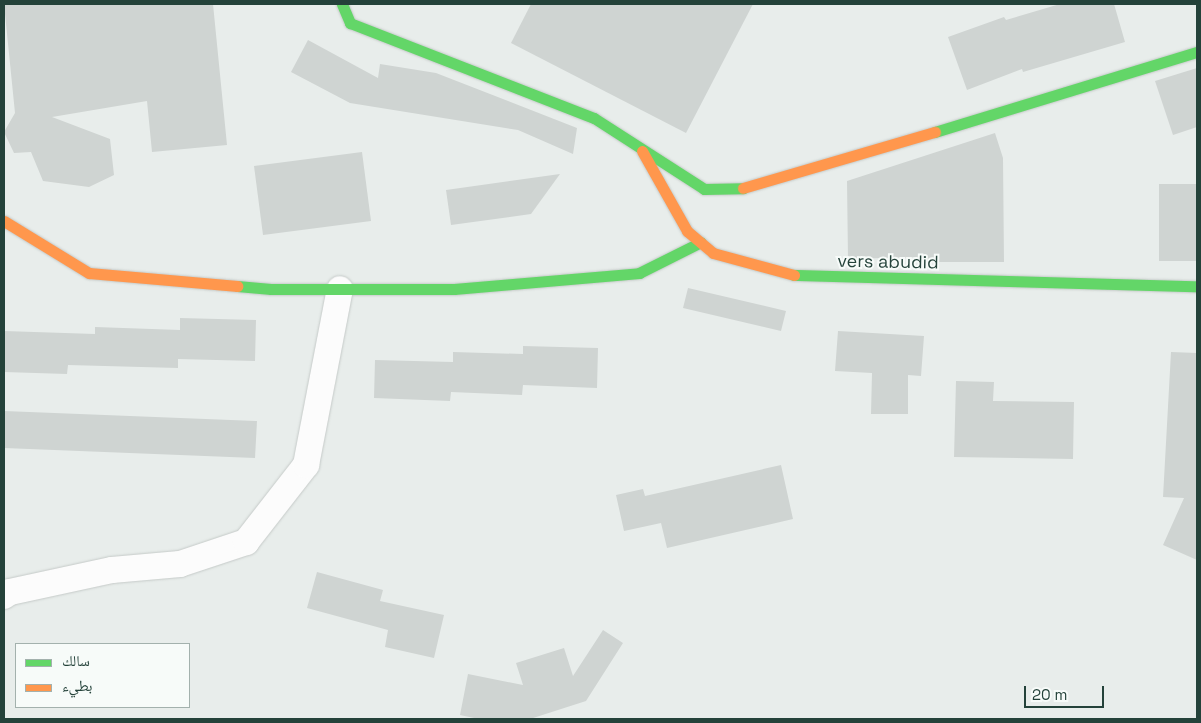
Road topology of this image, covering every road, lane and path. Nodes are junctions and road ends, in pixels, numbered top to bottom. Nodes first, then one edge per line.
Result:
1 (342, 4) edge
2 (1197, 52) edge
3 (639, 145) junction
4 (4, 220) edge
5 (701, 242) junction
6 (1197, 286) edge
7 (340, 289) junction
8 (4, 596) edge

1 - 3 street
2 - 3 street
3 - 5 street, vers abudid
4 - 7 street
5 - 6 street, vers abudid
5 - 7 street
7 - 8 street

